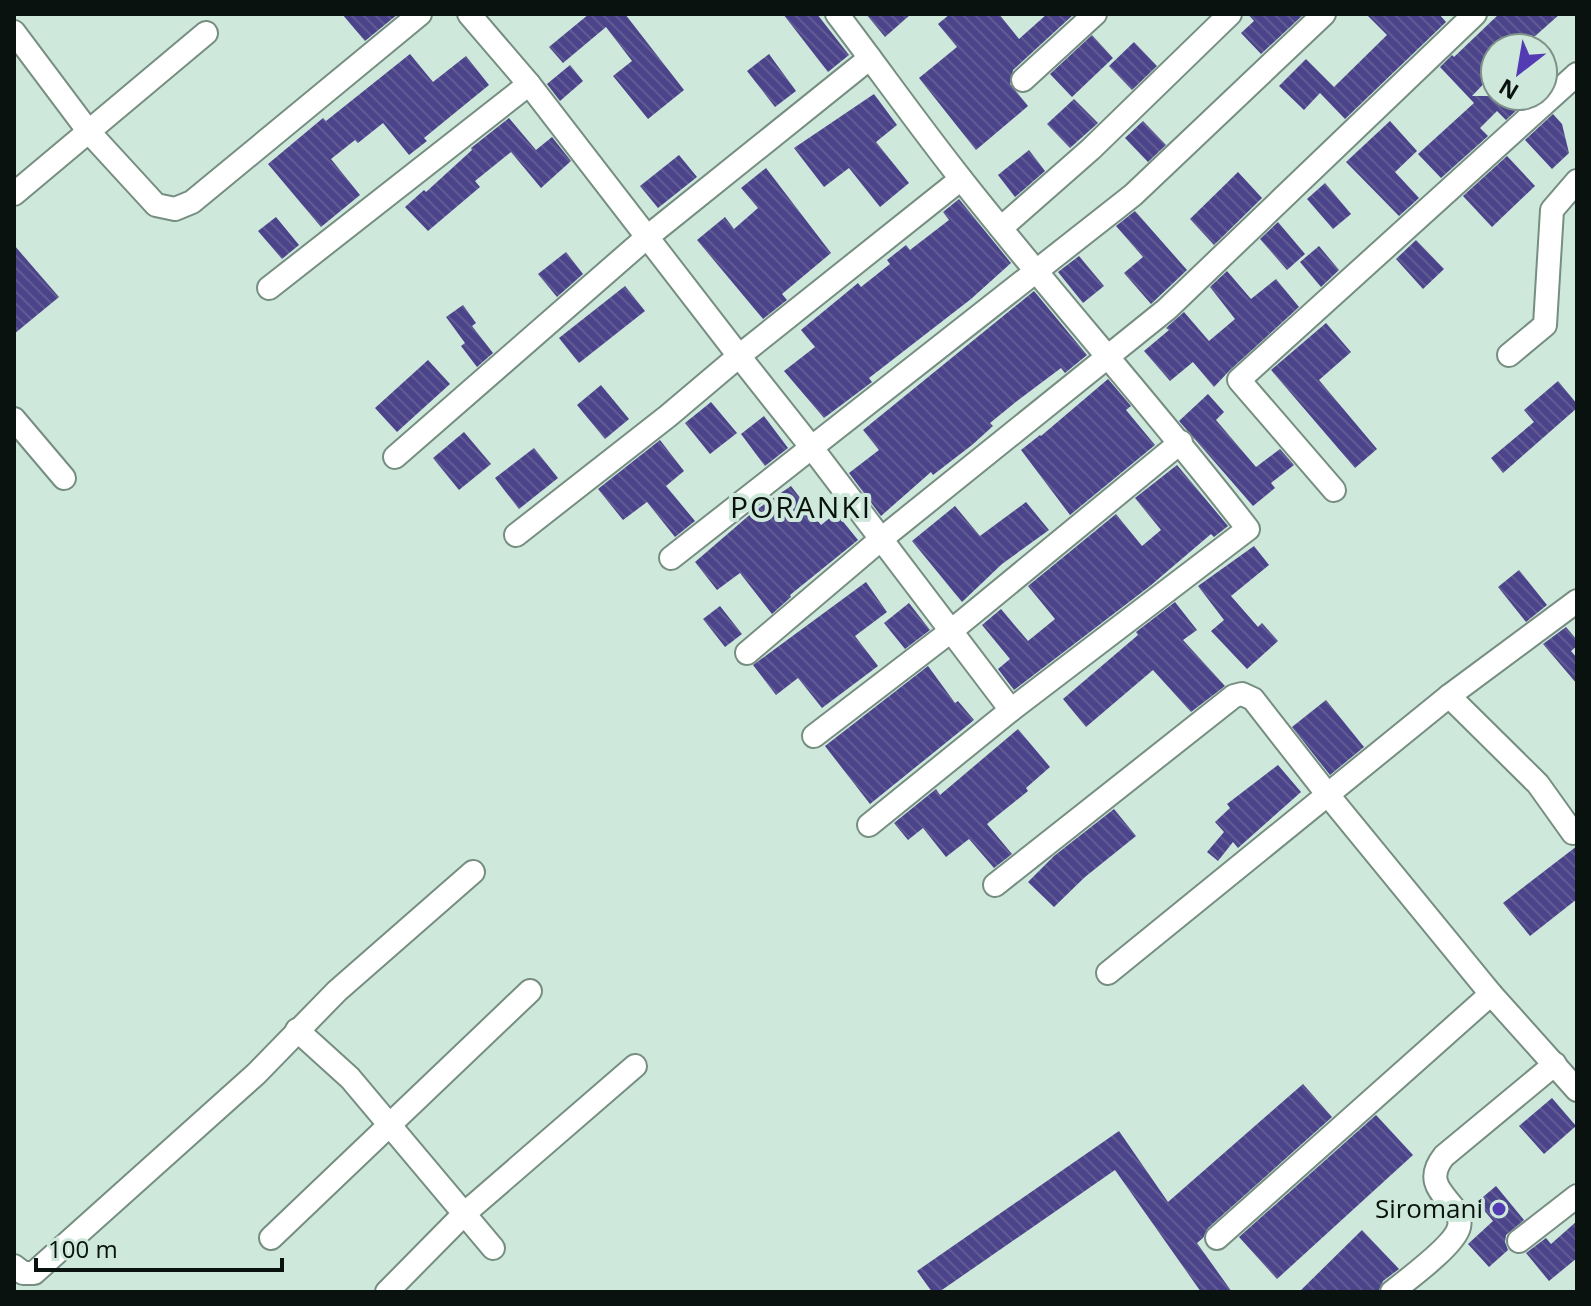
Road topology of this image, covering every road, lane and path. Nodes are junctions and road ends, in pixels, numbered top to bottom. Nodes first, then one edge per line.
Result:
1 (420, 14) edge
2 (469, 14) edge
3 (837, 14) edge
4 (1095, 14) edge
5 (1230, 14) edge
6 (1324, 14) edge
7 (1475, 14) edge
8 (206, 33) dead end
9 (15, 34) edge
10 (870, 58) junction
11 (1577, 74) edge
12 (1023, 80) dead end
13 (529, 84) junction
14 (89, 132) junction
15 (961, 179) junction
16 (1577, 181) edge
17 (14, 194) edge
18 (1001, 228) junction
19 (646, 238) junction
20 (1035, 270) junction
21 (269, 288) dead end
22 (1509, 355) dead end
23 (739, 356) junction
24 (1107, 358) junction
25 (14, 419) edge
26 (1181, 442) junction
27 (812, 448) junction
28 (395, 457) dead end
29 (64, 478) dead end
30 (1334, 490) dead end
31 (516, 535) dead end
32 (880, 540) junction
33 (671, 558) dead end
34 (1577, 601) edge
35 (951, 631) junction
36 (747, 653) dead end
37 (1449, 696) junction
38 (1011, 710) junction
39 (814, 736) dead end
40 (1328, 795) junction
41 (869, 825) dead end
42 (1573, 833) dead end
43 (473, 872) dead end
44 (995, 885) dead end
45 (1108, 973) dead end
46 (530, 991) dead end
47 (1491, 994) junction
48 (297, 1030) junction
49 (1555, 1064) junction
50 (635, 1066) dead end
51 (1577, 1090) edge
52 (388, 1126) junction
53 (1577, 1196) edge
54 (464, 1214) junction
55 (271, 1238) dead end
56 (1217, 1238) dead end
57 (1519, 1241) dead end
58 (493, 1248) dead end
59 (14, 1266) edge
60 (387, 1292) edge
61 (1392, 1292) edge

1 - 14 street
2 - 13 street
3 - 10 street
4 - 12 street
5 - 18 street
6 - 20 street
7 - 24 street
8 - 14 street
9 - 14 street
10 - 15 street
10 - 19 street
11 - 30 street
13 - 19 street
13 - 21 street
14 - 17 street
15 - 18 street
15 - 23 street
16 - 22 street
18 - 20 street
19 - 23 street
19 - 28 street
20 - 24 street
20 - 27 street
23 - 27 street
23 - 31 street
24 - 26 street
24 - 32 street
25 - 29 street
26 - 35 street
26 - 38 street
27 - 32 street
27 - 33 street
32 - 35 street
32 - 36 street
34 - 37 street
35 - 38 street
35 - 39 street
37 - 40 street
37 - 42 street
38 - 41 street
40 - 44 street
40 - 45 street
40 - 47 street
43 - 48 street
46 - 52 street
47 - 49 street
47 - 56 street
48 - 52 street
48 - 59 street
49 - 51 street
49 - 61 street
50 - 54 street
52 - 54 street
52 - 55 street
53 - 57 street
54 - 58 street
54 - 60 street

